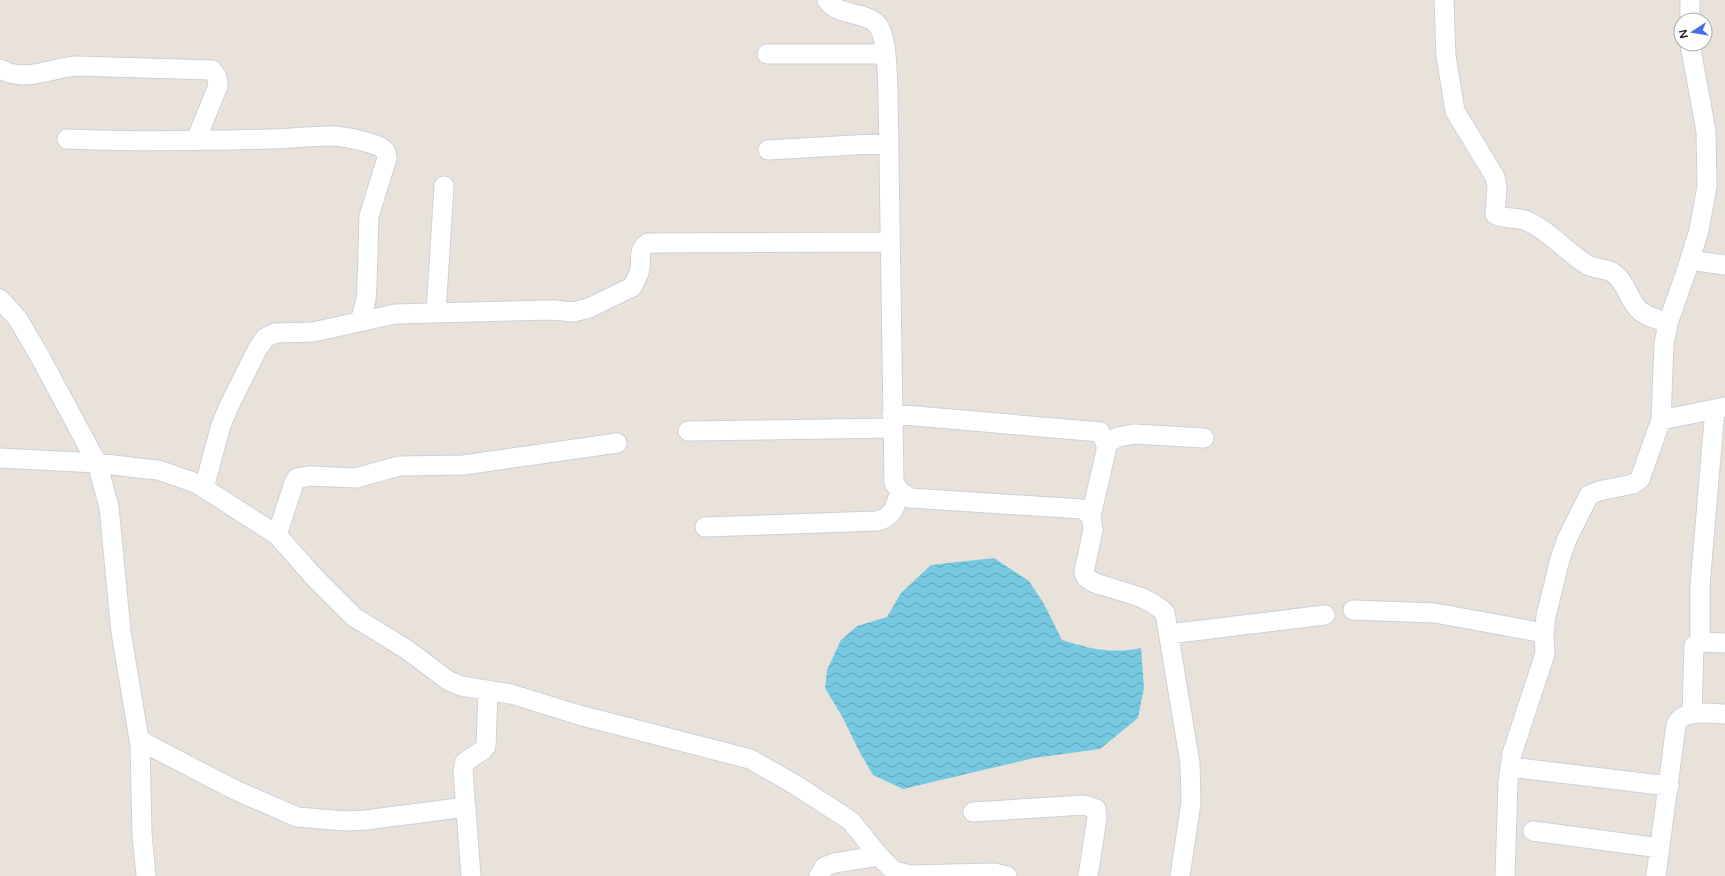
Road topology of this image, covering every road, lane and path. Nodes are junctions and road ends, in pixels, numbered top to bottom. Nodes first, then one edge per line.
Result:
1 (827, 0) edge
2 (1444, 0) edge
3 (1690, 0) edge
4 (1690, 12) edge
5 (1691, 52) edge
6 (767, 54) dead end
7 (886, 54) junction
8 (0, 69) edge
9 (67, 139) dead end
10 (196, 140) junction
11 (889, 143) junction
12 (768, 150) dead end
13 (444, 186) dead end
14 (890, 242) junction
15 (1690, 260) junction
16 (1725, 265) edge
17 (0, 298) edge
18 (436, 312) junction
19 (360, 321) junction
20 (1668, 323) junction
21 (1720, 408) edge
22 (1661, 420) junction
23 (893, 421) junction
24 (688, 430) dead end
25 (1204, 438) dead end
26 (617, 443) dead end
27 (1106, 444) junction
28 (0, 458) edge
29 (97, 463) junction
30 (204, 488) junction
31 (900, 491) junction
32 (1091, 516) junction
33 (705, 527) dead end
34 (277, 535) junction
35 (1353, 610) dead end
36 (1325, 615) dead end
37 (1544, 633) junction
38 (1169, 634) junction
39 (1700, 642) junction
40 (1725, 643) edge
41 (499, 692) junction
42 (1692, 714) junction
43 (1725, 714) edge
44 (139, 740) junction
45 (1510, 767) junction
46 (1669, 786) junction
47 (466, 807) junction
48 (973, 812) dead end
49 (1533, 831) dead end
50 (1660, 848) junction
51 (879, 856) junction
52 (146, 876) edge
53 (471, 876) edge
54 (819, 876) edge
55 (1007, 876) edge
56 (1088, 876) edge
57 (1180, 876) edge
58 (1505, 876) edge
59 (1656, 876) edge

1 - 7 street
2 - 20 street
3 - 4 street
5 - 15 street
6 - 7 street
7 - 11 street
8 - 10 street
9 - 10 street
10 - 19 street
11 - 12 street
11 - 14 street
13 - 18 street
14 - 18 street
14 - 23 street
15 - 16 street
15 - 20 street
17 - 29 street
18 - 19 street
19 - 30 street
20 - 22 street
21 - 22 street
21 - 39 street
22 - 37 street
23 - 24 street
23 - 27 street
23 - 31 street
25 - 27 street
26 - 34 street
27 - 32 street
28 - 29 street
29 - 30 street
29 - 44 street
30 - 34 street
31 - 32 street
31 - 33 street
32 - 38 street
34 - 41 street
35 - 37 street
36 - 38 street
37 - 45 street
38 - 57 street
39 - 40 street
39 - 42 street
41 - 47 street
41 - 51 street
42 - 43 street
42 - 46 street
44 - 47 street
44 - 52 street
45 - 46 street
45 - 58 street
46 - 50 street
47 - 53 street
48 - 56 street
49 - 50 street
50 - 59 street
51 - 54 street
51 - 55 street

